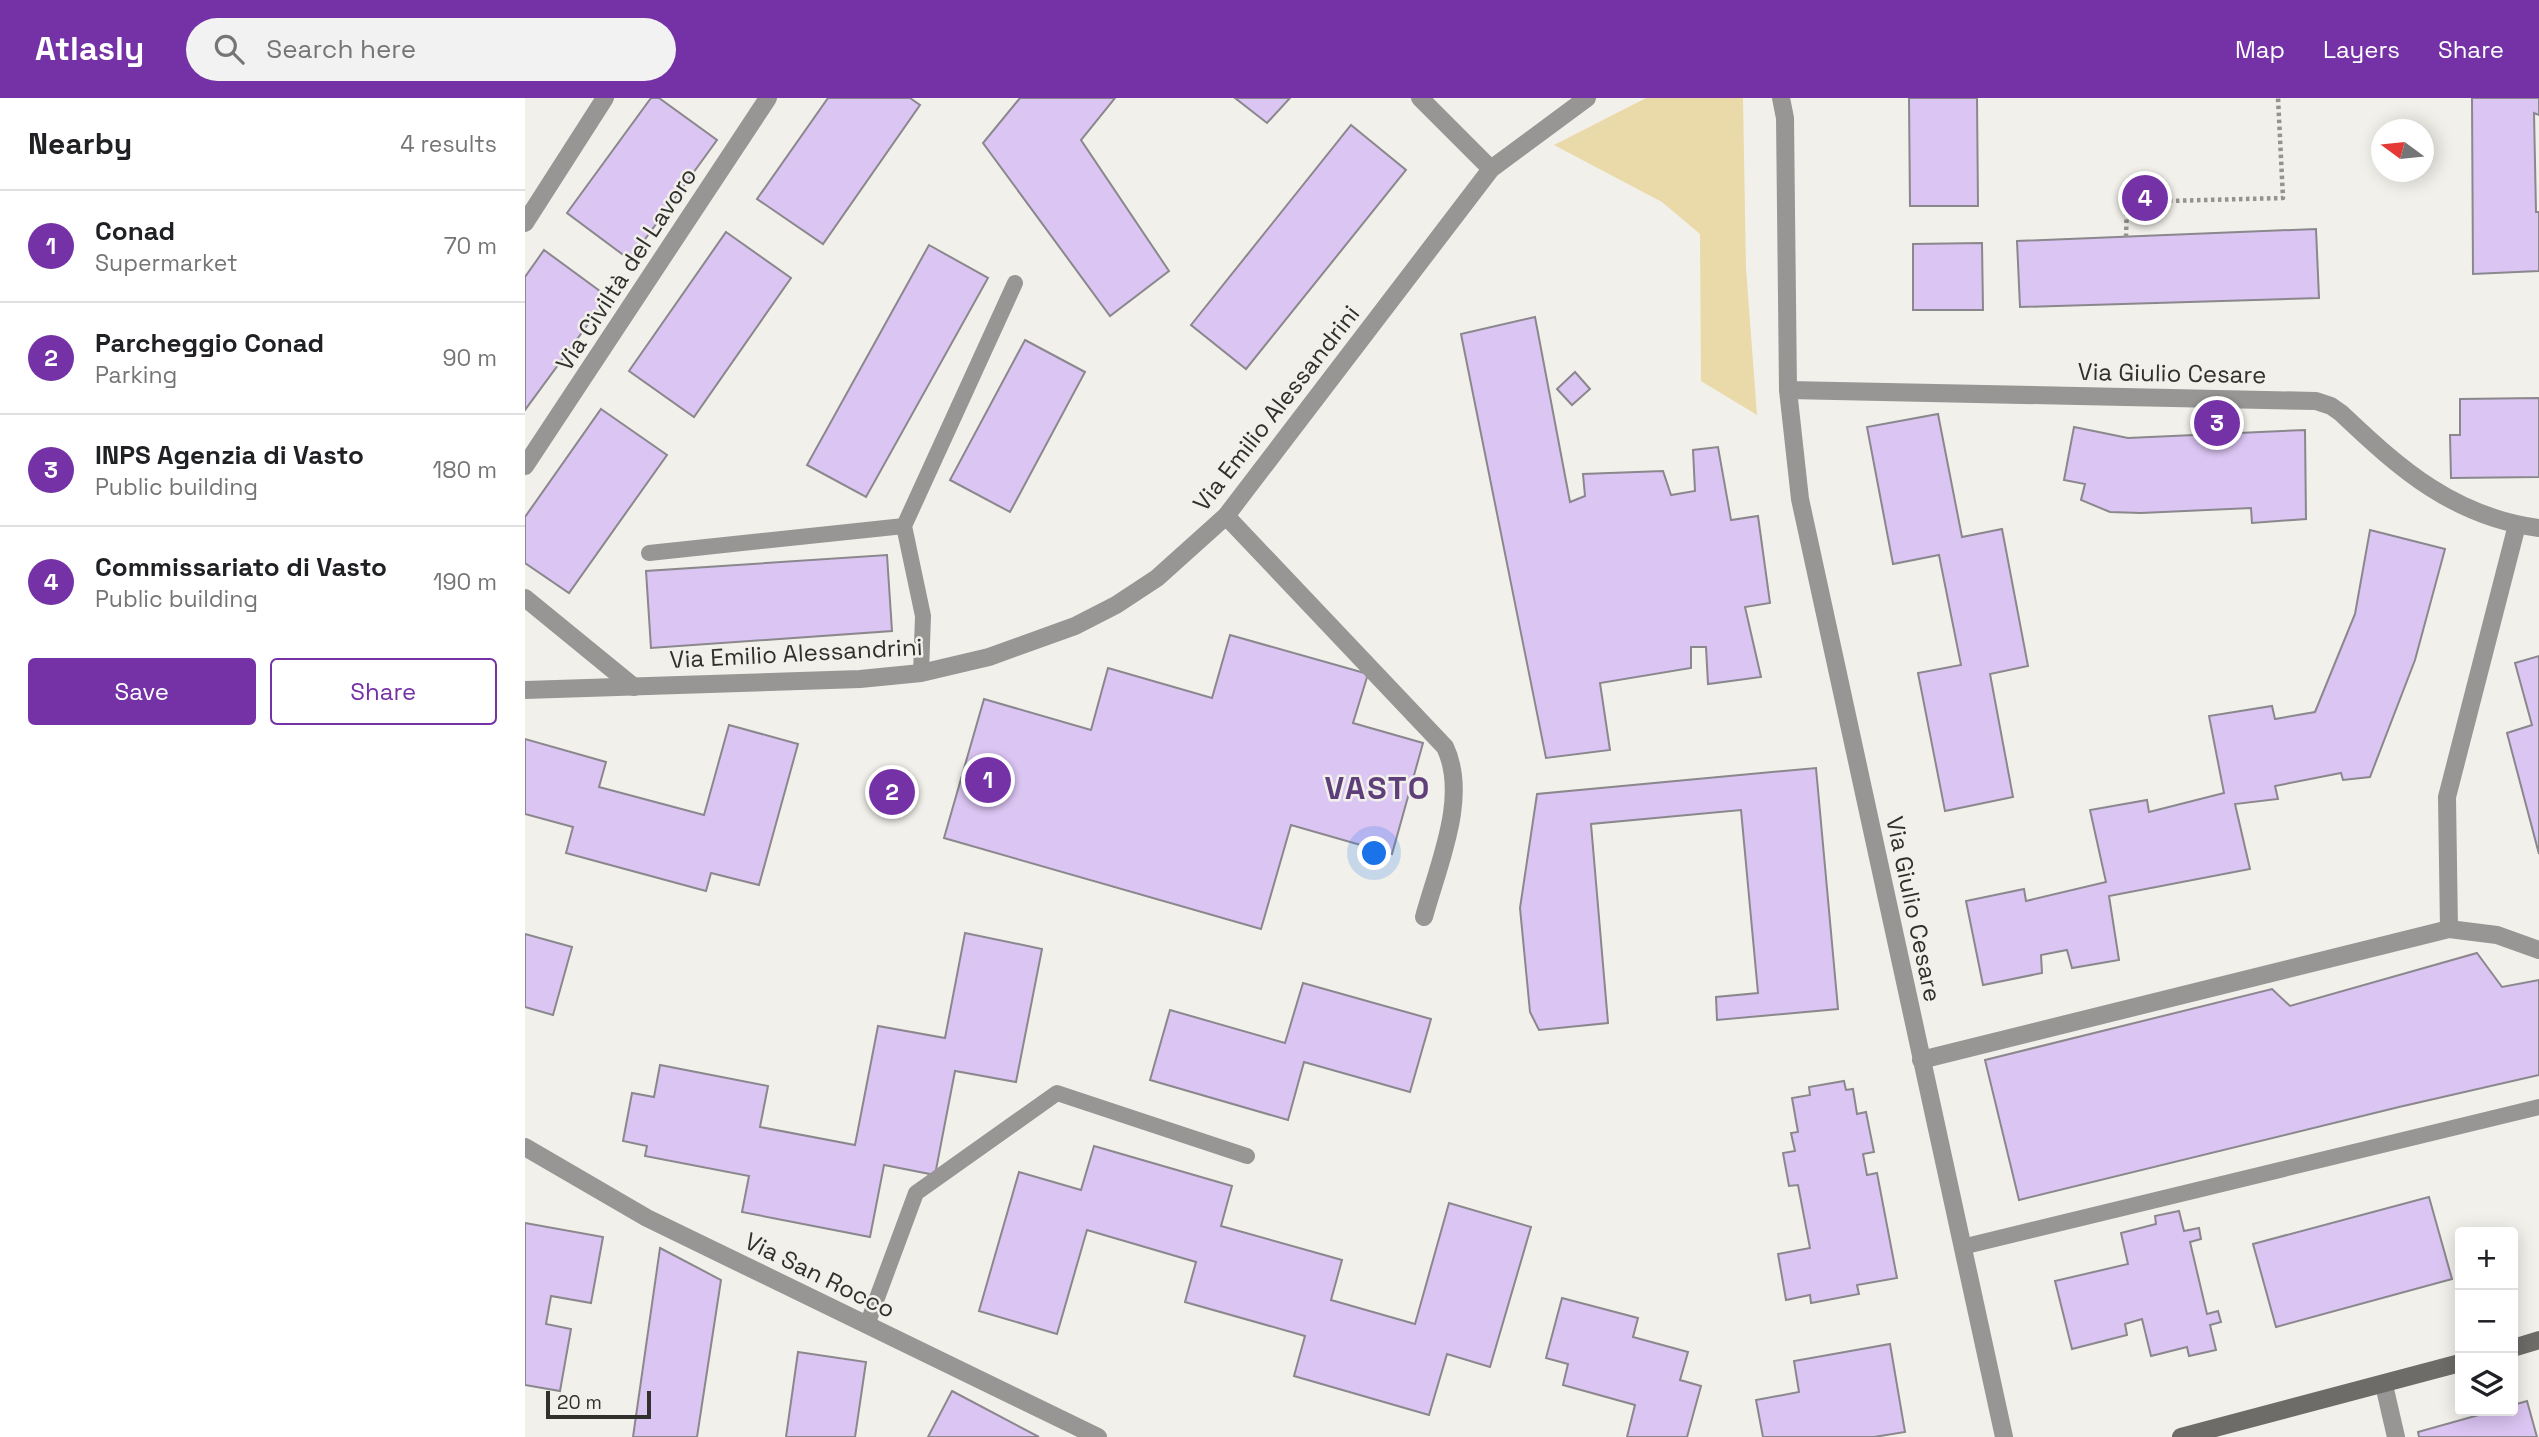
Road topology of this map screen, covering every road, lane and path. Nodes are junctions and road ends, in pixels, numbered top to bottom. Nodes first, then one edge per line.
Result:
1 (605, 98) edge
2 (768, 98) edge
3 (1420, 98) edge
4 (1587, 98) edge
5 (1780, 98) edge
6 (1791, 98) edge
7 (2278, 98) edge
8 (1785, 118) junction
9 (1491, 169) junction
10 (525, 223) edge
11 (2126, 237) dead end
12 (1015, 283) dead end
13 (1788, 390) junction
14 (525, 466) edge
15 (1226, 516) junction
16 (2517, 525) junction
17 (904, 526) junction
18 (2539, 528) edge
19 (649, 553) dead end
20 (525, 598) edge
21 (922, 673) junction
22 (634, 687) junction
23 (525, 690) edge
24 (1424, 917) dead end
25 (2449, 929) junction
26 (2539, 950) edge
27 (1921, 1059) junction
28 (2539, 1107) edge
29 (525, 1147) edge
30 (1247, 1156) dead end
31 (1962, 1247) junction
32 (867, 1325) junction
33 (2539, 1340) edge
34 (2518, 1346) edge
35 (2455, 1364) edge
36 (2384, 1385) junction
37 (1098, 1437) edge
38 (2004, 1437) edge
39 (2181, 1437) edge
40 (2396, 1437) edge

1 - 10 street
2 - 14 street, Via Civiltà del Lavoro
3 - 9 street
4 - 9 street, Via Emilio Alessandrini
5 - 8 street, Via Giulio Cesare
6 - 8 street, Via Giulio Cesare
7 - 11 path
8 - 13 street, Via Giulio Cesare
9 - 15 street, Via Emilio Alessandrini
12 - 17 lane
13 - 16 street, Via Giulio Cesare
13 - 27 street, Via Giulio Cesare
15 - 21 street, Via Emilio Alessandrini
15 - 24 street
16 - 18 street, Via Giulio Cesare
16 - 25 street
17 - 19 lane
17 - 21 lane
20 - 22 street
21 - 22 street, Via Emilio Alessandrini
22 - 23 street, Via Emilio Alessandrini
25 - 26 street
25 - 27 street
27 - 31 street, Via Giulio Cesare
28 - 31 lane
29 - 32 street, Via San Rocco
30 - 32 lane
31 - 38 street, Via Giulio Cesare
32 - 37 street, Via San Rocco
33 - 34 main road
35 - 36 main road
36 - 39 main road
36 - 40 street

